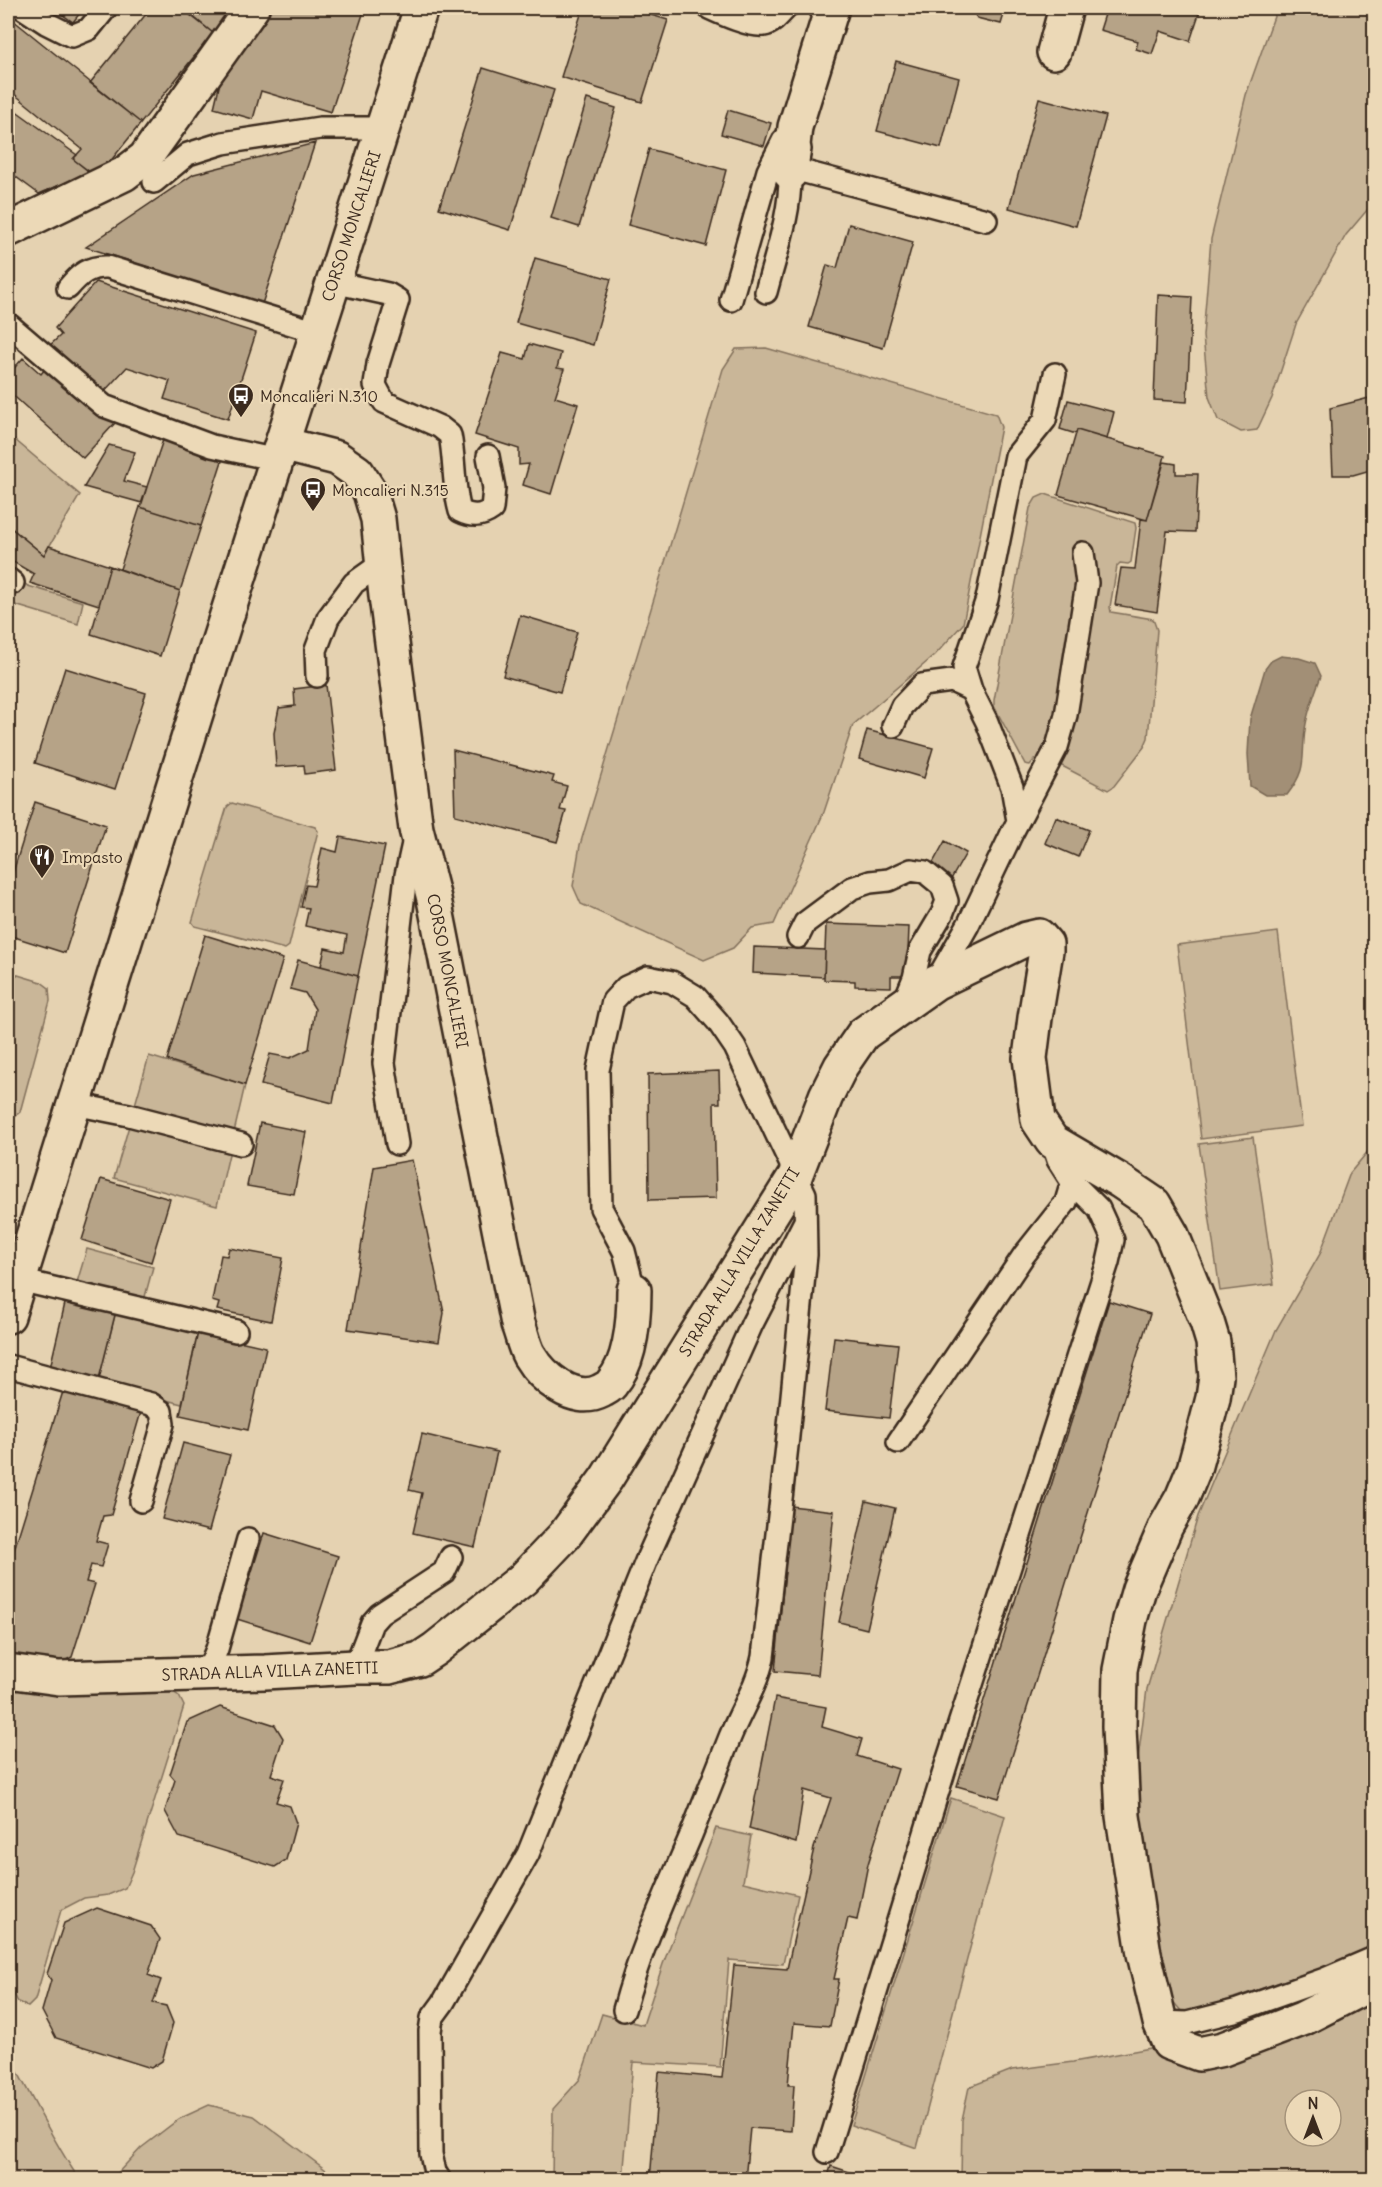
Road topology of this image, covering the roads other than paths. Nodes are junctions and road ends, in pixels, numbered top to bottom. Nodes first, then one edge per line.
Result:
1 (23, 8) edge
2 (106, 8) edge
3 (252, 8) edge
4 (421, 8) edge
5 (709, 8) edge
6 (786, 8) edge
7 (832, 8) edge
8 (842, 8) edge
9 (1066, 8) edge
10 (1054, 52) dead end
11 (795, 126) junction
12 (382, 128) junction
13 (790, 173) joint
14 (154, 182) dead end
15 (986, 220) dead end
16 (8, 230) edge
17 (333, 282) junction
18 (68, 288) dead end
19 (766, 292) dead end
20 (731, 300) dead end
21 (8, 324) edge
22 (317, 332) junction
23 (1055, 374) dead end
24 (279, 452) junction
25 (488, 456) dead end
26 (1083, 553) dead end
27 (382, 563) junction
28 (317, 676) dead end
29 (971, 690) junction
30 (893, 726) dead end
31 (1018, 821) junction
32 (416, 829) junction
33 (798, 937) dead end
34 (935, 983) junction
35 (903, 1006) junction
36 (74, 1104) junction
37 (1052, 1141) junction
38 (241, 1144) dead end
39 (397, 1144) dead end
40 (795, 1176) junction
41 (1072, 1182) junction
42 (806, 1220) junction
43 (19, 1280) junction
44 (634, 1290) joint
45 (8, 1316) edge
46 (236, 1331) dead end
47 (8, 1366) edge
48 (898, 1442) dead end
49 (141, 1501) dead end
50 (248, 1539) dead end
51 (451, 1557) dead end
52 (355, 1667) junction
53 (8, 1671) edge
54 (207, 1673) junction
55 (1374, 1958) edge
56 (1374, 1982) edge
57 (624, 2010) dead end
58 (1160, 2022) junction
59 (827, 2152) dead end
60 (440, 2180) edge

1 - 2 lane
3 - 16 street
4 - 12 street, CORSO MONCALIERI
5 - 6 lane
7 - 11 street
8 - 15 lane
9 - 10 street
11 - 13 street
11 - 20 lane
12 - 14 lane
12 - 17 street, CORSO MONCALIERI
13 - 19 lane
17 - 22 street, CORSO MONCALIERI
17 - 25 lane
18 - 22 lane
21 - 24 lane
22 - 24 street, CORSO MONCALIERI
23 - 29 lane
24 - 27 street, CORSO MONCALIERI
24 - 36 street, CORSO MONCALIERI
26 - 31 lane
27 - 28 lane
27 - 32 street, CORSO MONCALIERI
29 - 30 lane
29 - 31 lane
31 - 34 lane
32 - 39 lane
32 - 44 street, CORSO MONCALIERI
33 - 35 lane
34 - 35 street, STRADA ALLA VILLA ZANETTI
34 - 37 street, STRADA ALLA VILLA ZANETTI
35 - 40 street, STRADA ALLA VILLA ZANETTI
36 - 38 lane
36 - 43 street, CORSO MONCALIERI
37 - 41 lane
37 - 58 street, STRADA ALLA VILLA ZANETTI
40 - 42 lane
40 - 44 lane
40 - 52 street, STRADA ALLA VILLA ZANETTI
41 - 48 lane
41 - 59 lane
42 - 57 lane
42 - 60 lane
43 - 45 street, CORSO MONCALIERI
43 - 46 lane
47 - 49 lane
50 - 54 lane
51 - 52 lane
52 - 54 street, STRADA ALLA VILLA ZANETTI
53 - 54 street, STRADA ALLA VILLA ZANETTI
55 - 58 lane
56 - 58 street, STRADA ALLA VILLA ZANETTI

